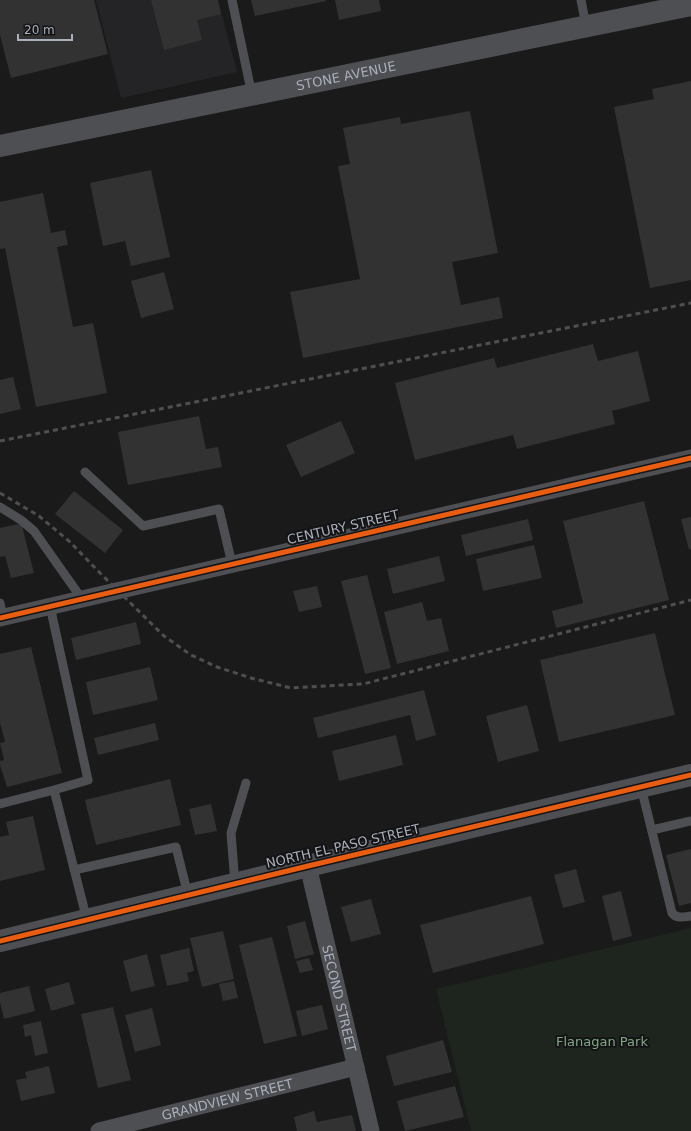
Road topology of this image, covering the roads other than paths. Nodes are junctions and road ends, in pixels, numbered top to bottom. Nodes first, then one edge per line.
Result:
1 (232, 0) edge
2 (581, 0) edge
3 (691, 5) edge
4 (586, 26) junction
5 (252, 94) junction
6 (0, 145) edge
7 (691, 458) edge
8 (85, 472) dead end
9 (0, 507) edge
10 (232, 564) junction
11 (82, 599) junction
12 (50, 606) junction
13 (1, 613) edge
14 (691, 775) edge
15 (246, 783) dead end
16 (641, 787) junction
17 (54, 790) junction
18 (0, 804) edge
19 (691, 821) edge
20 (652, 830) junction
21 (308, 866) junction
22 (74, 870) junction
23 (235, 884) junction
24 (188, 895) junction
25 (691, 916) edge
26 (87, 920) junction
27 (0, 941) edge
28 (356, 1067) junction
29 (99, 1131) edge
30 (371, 1131) edge

1 - 5 lane
2 - 4 lane
3 - 4 street, STONE AVENUE
4 - 5 street, STONE AVENUE
5 - 6 street, STONE AVENUE
7 - 10 street, CENTURY STREET
8 - 10 lane
9 - 11 lane
10 - 11 street, CENTURY STREET
11 - 12 street, CENTURY STREET
12 - 13 street, CENTURY STREET
12 - 17 lane
14 - 16 street, NORTH EL PASO STREET
15 - 23 lane
16 - 20 lane
16 - 21 street, NORTH EL PASO STREET
17 - 18 lane
17 - 22 lane
19 - 20 lane
20 - 25 lane
21 - 23 street, NORTH EL PASO STREET
21 - 28 street, SECOND STREET
22 - 24 lane
22 - 26 lane
23 - 24 street, NORTH EL PASO STREET
24 - 26 street, NORTH EL PASO STREET
26 - 27 street, NORTH EL PASO STREET
28 - 29 street, GRANDVIEW STREET
28 - 30 street, SECOND STREET

